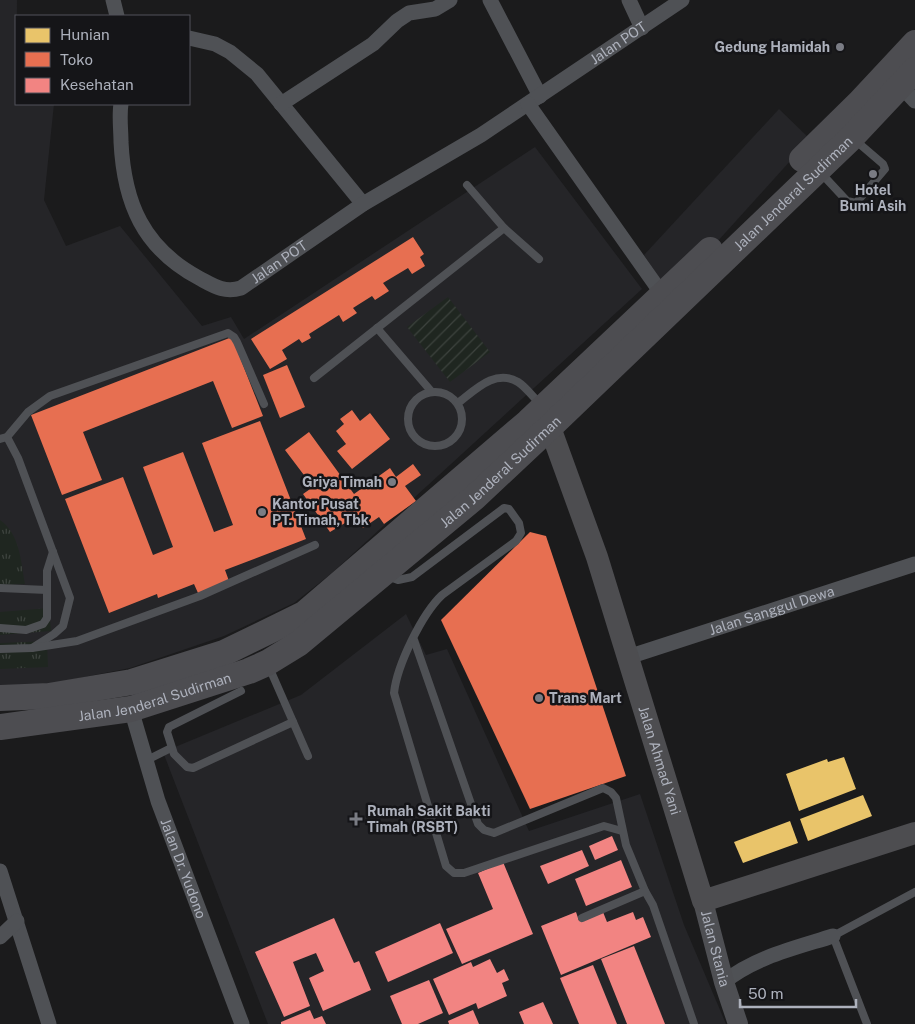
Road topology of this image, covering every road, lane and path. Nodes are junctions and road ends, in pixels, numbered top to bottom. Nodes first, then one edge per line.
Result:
1 (113, 0) edge
2 (450, 0) edge
3 (490, 0) edge
4 (629, 0) edge
5 (682, 0) edge
6 (117, 15) edge
7 (642, 28) junction
8 (190, 38) edge
9 (915, 43) edge
10 (907, 79) edge
11 (534, 100) junction
12 (281, 104) junction
13 (120, 105) edge
14 (851, 138) junction
15 (812, 161) junction
16 (467, 185) dead end
17 (363, 204) junction
18 (504, 228) junction
19 (539, 259) dead end
20 (662, 294) junction
21 (377, 328) junction
22 (314, 378) dead end
23 (432, 391) junction
24 (458, 403) junction
25 (264, 404) dead end
26 (547, 417) junction
27 (3, 438) edge
28 (315, 545) dead end
29 (54, 552) junction
30 (915, 564) edge
31 (383, 575) junction
32 (0, 588) edge
33 (47, 590) junction
34 (0, 628) edge
35 (414, 640) junction
36 (32, 648) junction
37 (0, 650) edge
38 (628, 657) junction
39 (267, 663) junction
40 (241, 691) dead end
41 (0, 698) edge
42 (131, 709) junction
43 (294, 722) junction
44 (0, 727) edge
45 (171, 748) junction
46 (308, 756) dead end
47 (146, 760) junction
48 (622, 831) junction
49 (915, 833) edge
50 (0, 871) edge
51 (645, 891) junction
52 (915, 892) edge
53 (702, 901) junction
54 (582, 918) dead end
55 (17, 920) junction
56 (833, 936) junction
57 (0, 937) edge
58 (724, 982) junction
59 (49, 1024) edge
60 (242, 1024) edge
61 (694, 1024) edge
62 (738, 1024) edge
63 (867, 1024) edge

1 - 6 street
2 - 12 street
3 - 11 street
4 - 7 street
5 - 7 street, Jalan POT
7 - 11 street, Jalan POT
8 - 12 street
9 - 10 highway, Jalan Jenderal Sudirman
10 - 14 highway, Jalan Jenderal Sudirman
10 - 15 highway, Jalan Jenderal Sudirman
11 - 17 street, Jalan POT
11 - 20 street
12 - 17 street
13 - 17 street, Jalan POT
14 - 15 highway, Jalan Jenderal Sudirman
14 - 15 lane
15 - 20 highway, Jalan Jenderal Sudirman
15 - 26 highway, Jalan Jenderal Sudirman
16 - 18 lane
18 - 19 lane
18 - 21 lane
20 - 26 highway, Jalan Jenderal Sudirman
21 - 22 lane
21 - 23 lane
23 - 24 lane
23 - 24 lane
24 - 26 lane
25 - 27 lane
26 - 31 highway, Jalan Jenderal Sudirman
26 - 38 main road, Jalan Ahmad Yani
26 - 41 highway, Jalan Jenderal Sudirman
27 - 29 lane
28 - 36 lane
29 - 33 lane
29 - 36 lane
30 - 38 street, Jalan Sanggul Dewa
31 - 35 lane
31 - 39 highway, Jalan Jenderal Sudirman
32 - 33 lane
33 - 34 lane
35 - 48 lane
35 - 48 lane
36 - 37 lane
38 - 53 main road, Jalan Ahmad Yani
39 - 42 highway, Jalan Jenderal Sudirman
39 - 43 lane
40 - 45 lane
42 - 44 highway, Jalan Jenderal Sudirman
42 - 47 street, Jalan Dr. Yudono
43 - 45 lane
43 - 46 lane
45 - 47 lane
47 - 60 street, Jalan Dr. Yudono
48 - 51 lane
49 - 53 main road
50 - 55 street
51 - 54 lane
51 - 61 lane
52 - 56 lane
53 - 58 street, Jalan Stania
55 - 57 street
55 - 59 street
56 - 58 street
56 - 63 lane
58 - 62 street, Jalan Stania

